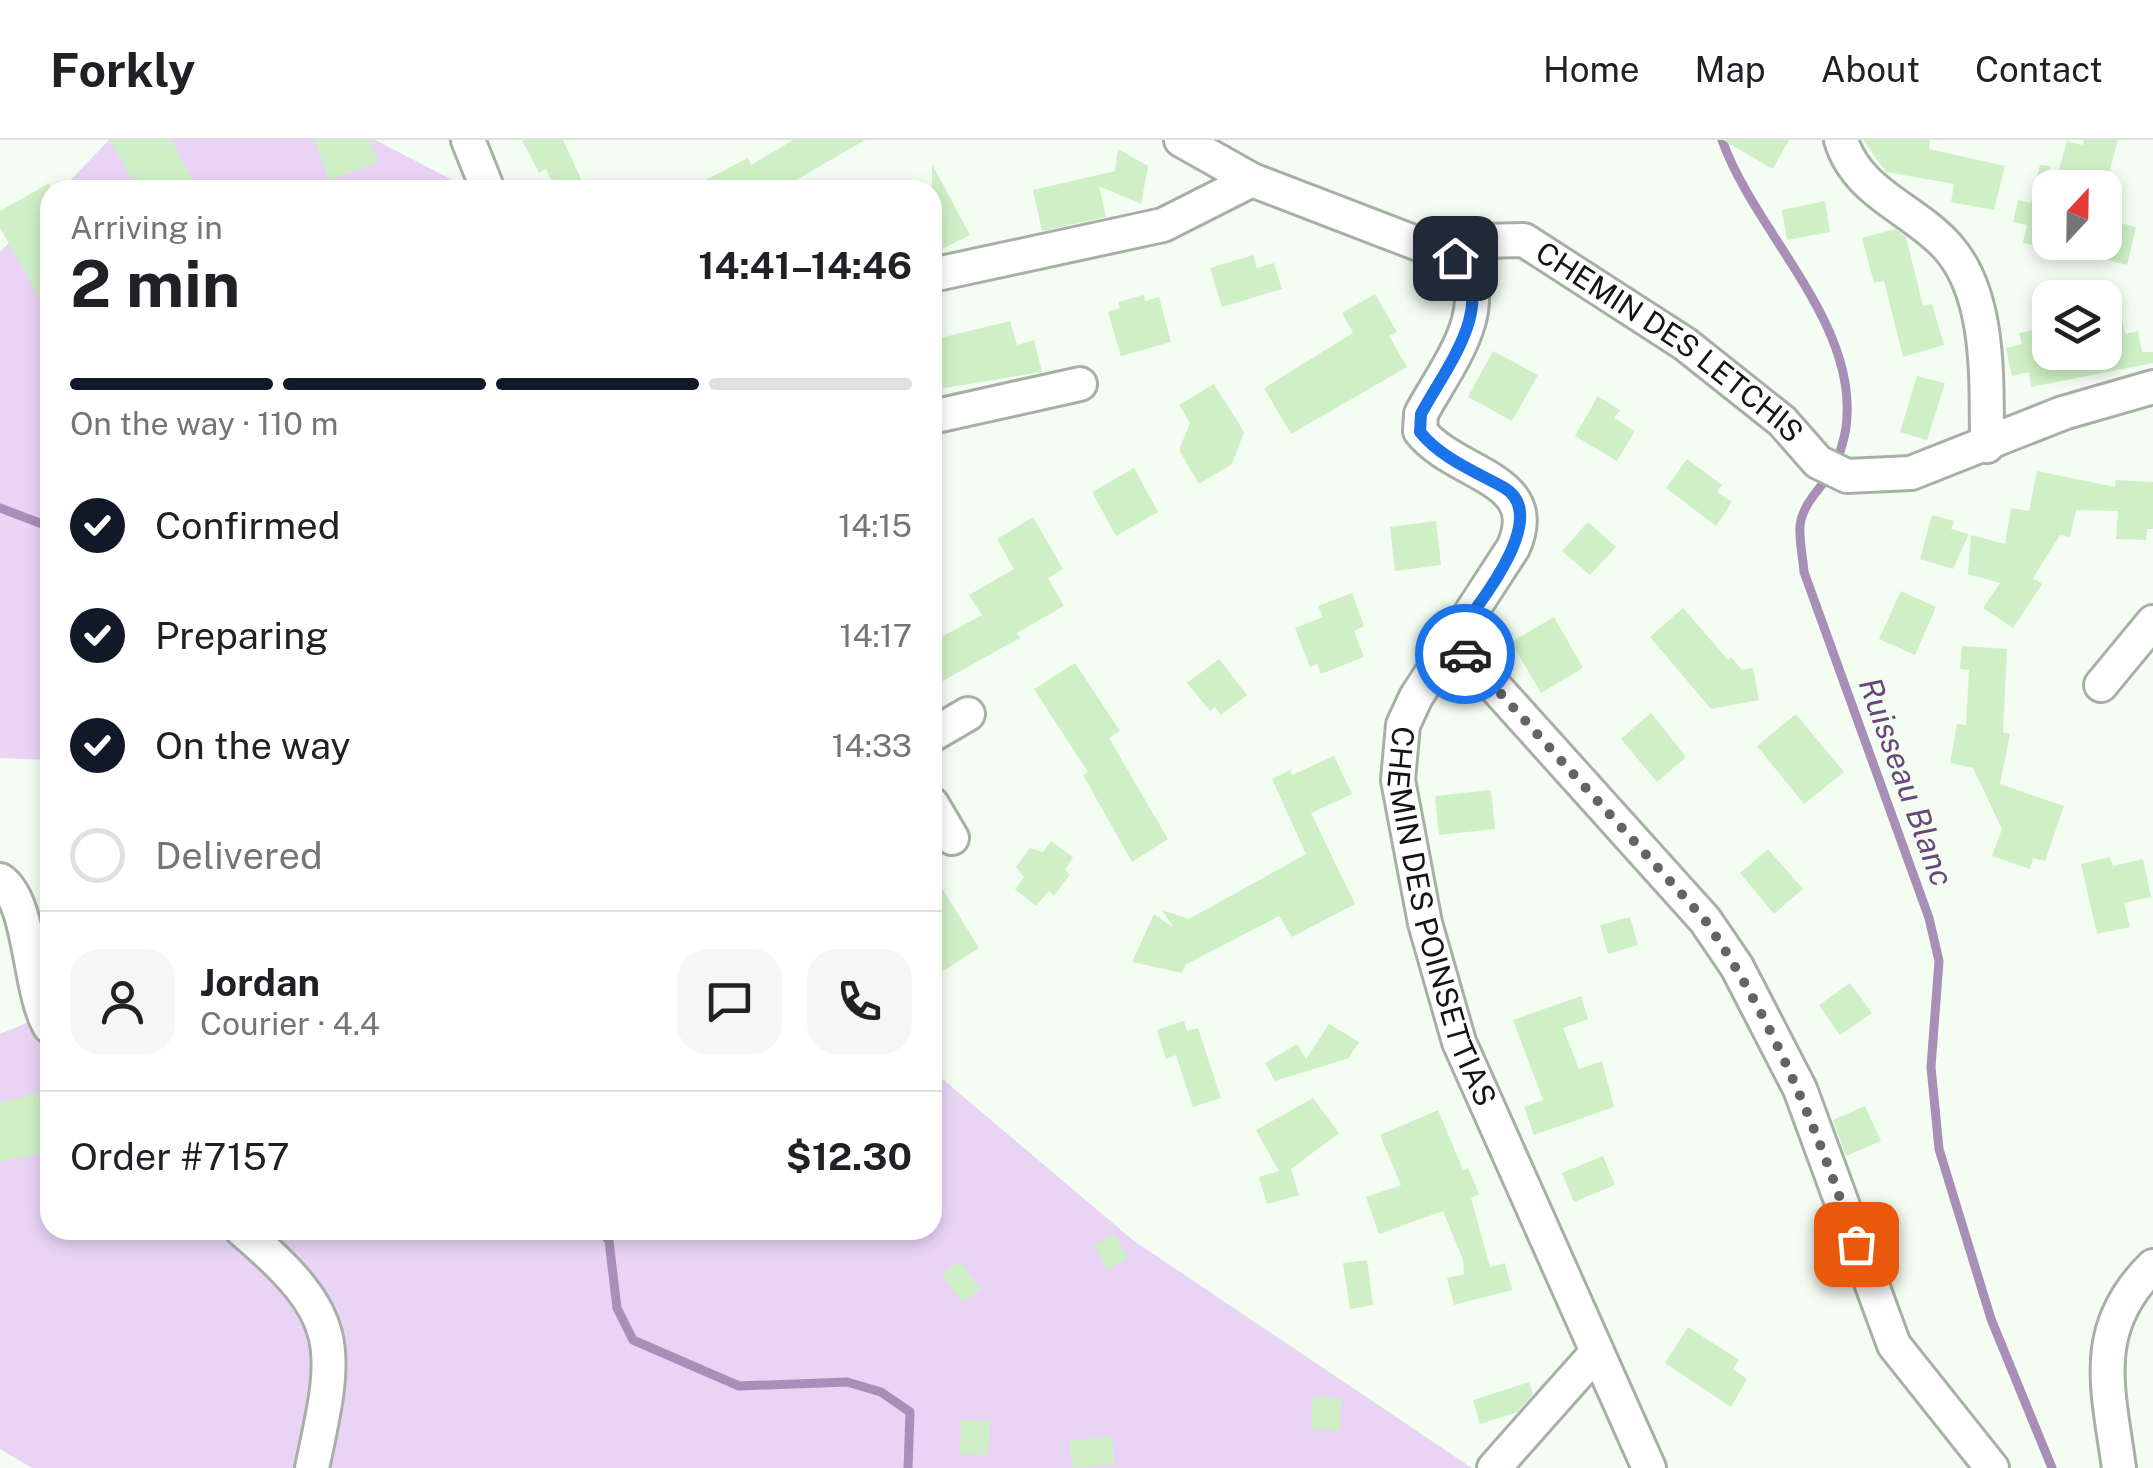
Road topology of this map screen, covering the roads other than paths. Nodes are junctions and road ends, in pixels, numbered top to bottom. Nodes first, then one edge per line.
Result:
1 (468, 140) edge
2 (1180, 140) edge
3 (1842, 140) edge
4 (484, 180) edge
5 (1252, 180) junction
6 (1455, 258) junction
7 (942, 273) edge
8 (1080, 384) dead end
9 (2153, 387) edge
10 (942, 416) edge
11 (1987, 446) junction
12 (2153, 622) edge
13 (1453, 640) junction
14 (2101, 685) dead end
15 (968, 714) dead end
16 (942, 729) edge
17 (942, 821) edge
18 (952, 838) dead end
19 (0, 880) edge
20 (40, 1010) edge
21 (252, 1240) edge
22 (2153, 1266) edge
23 (1597, 1352) junction
24 (312, 1468) edge
25 (1494, 1468) edge
26 (1649, 1468) edge
27 (1992, 1468) edge
28 (2119, 1468) edge

1 - 4 street
2 - 5 street
3 - 11 street
5 - 6 street
5 - 7 street
6 - 11 street, CHEMIN DES LETCHIS
6 - 13 street, CHEMIN DES POINSETTIAS
8 - 10 street
9 - 11 street, CHEMIN DES LETCHIS
12 - 14 street
13 - 23 street, CHEMIN DES POINSETTIAS
13 - 27 street
15 - 16 street
17 - 18 street
19 - 20 street
21 - 24 street
22 - 28 street
23 - 25 street
23 - 26 street, CHEMIN DES POINSETTIAS

